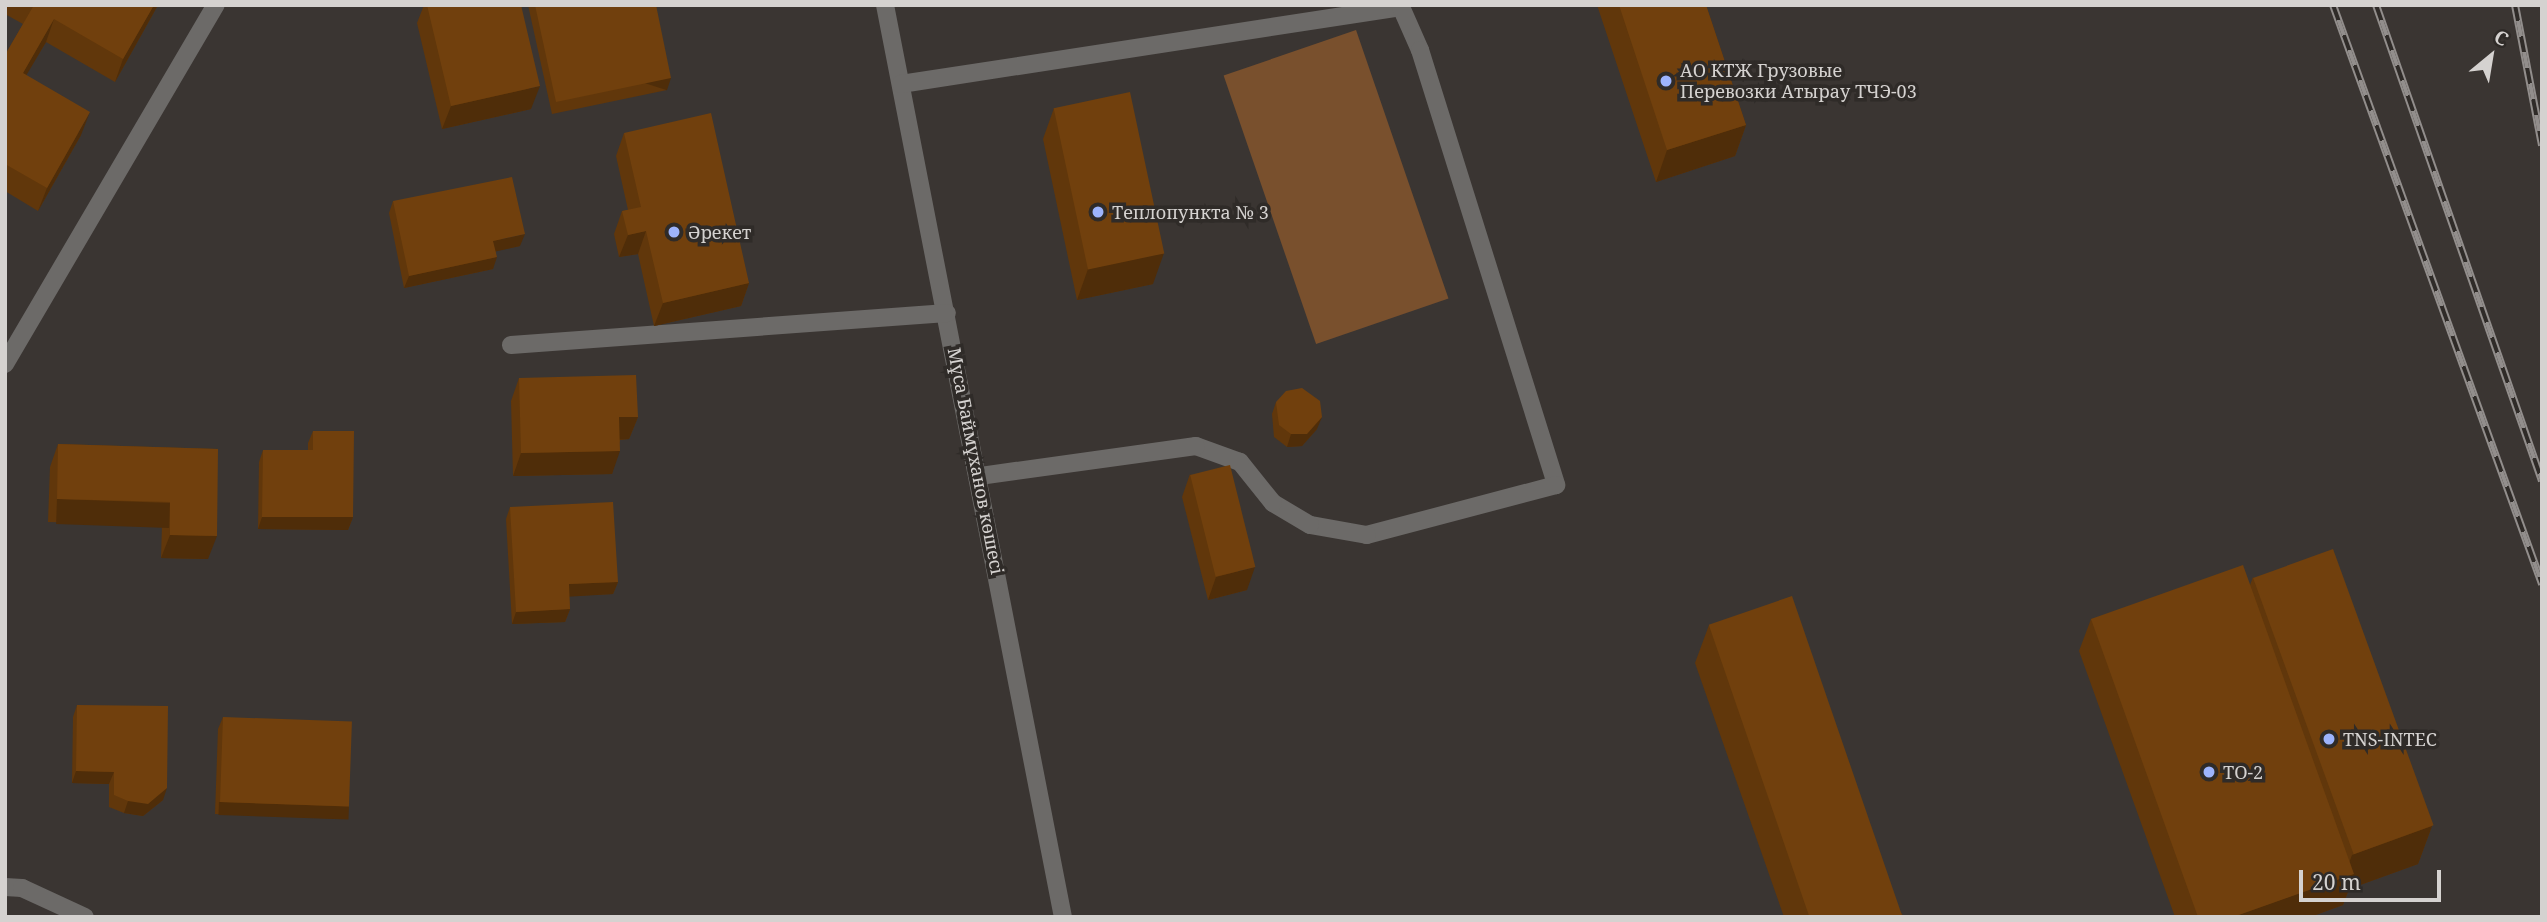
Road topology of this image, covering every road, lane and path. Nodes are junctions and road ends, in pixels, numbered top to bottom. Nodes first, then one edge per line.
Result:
1 (216, 5) edge
2 (885, 5) edge
3 (1401, 6) edge
4 (901, 84) junction
5 (947, 313) junction
6 (511, 345) dead end
7 (5, 364) edge
8 (979, 476) junction
9 (5, 887) edge
10 (85, 917) edge
11 (1063, 917) edge

1 - 7 street
2 - 4 street, Мұса Баймұханов көшесі
3 - 4 street
3 - 8 street
4 - 5 street, Мұса Баймұханов көшесі
5 - 6 street
5 - 8 street, Мұса Баймұханов көшесі
8 - 11 street, Мұса Баймұханов көшесі
9 - 10 street

